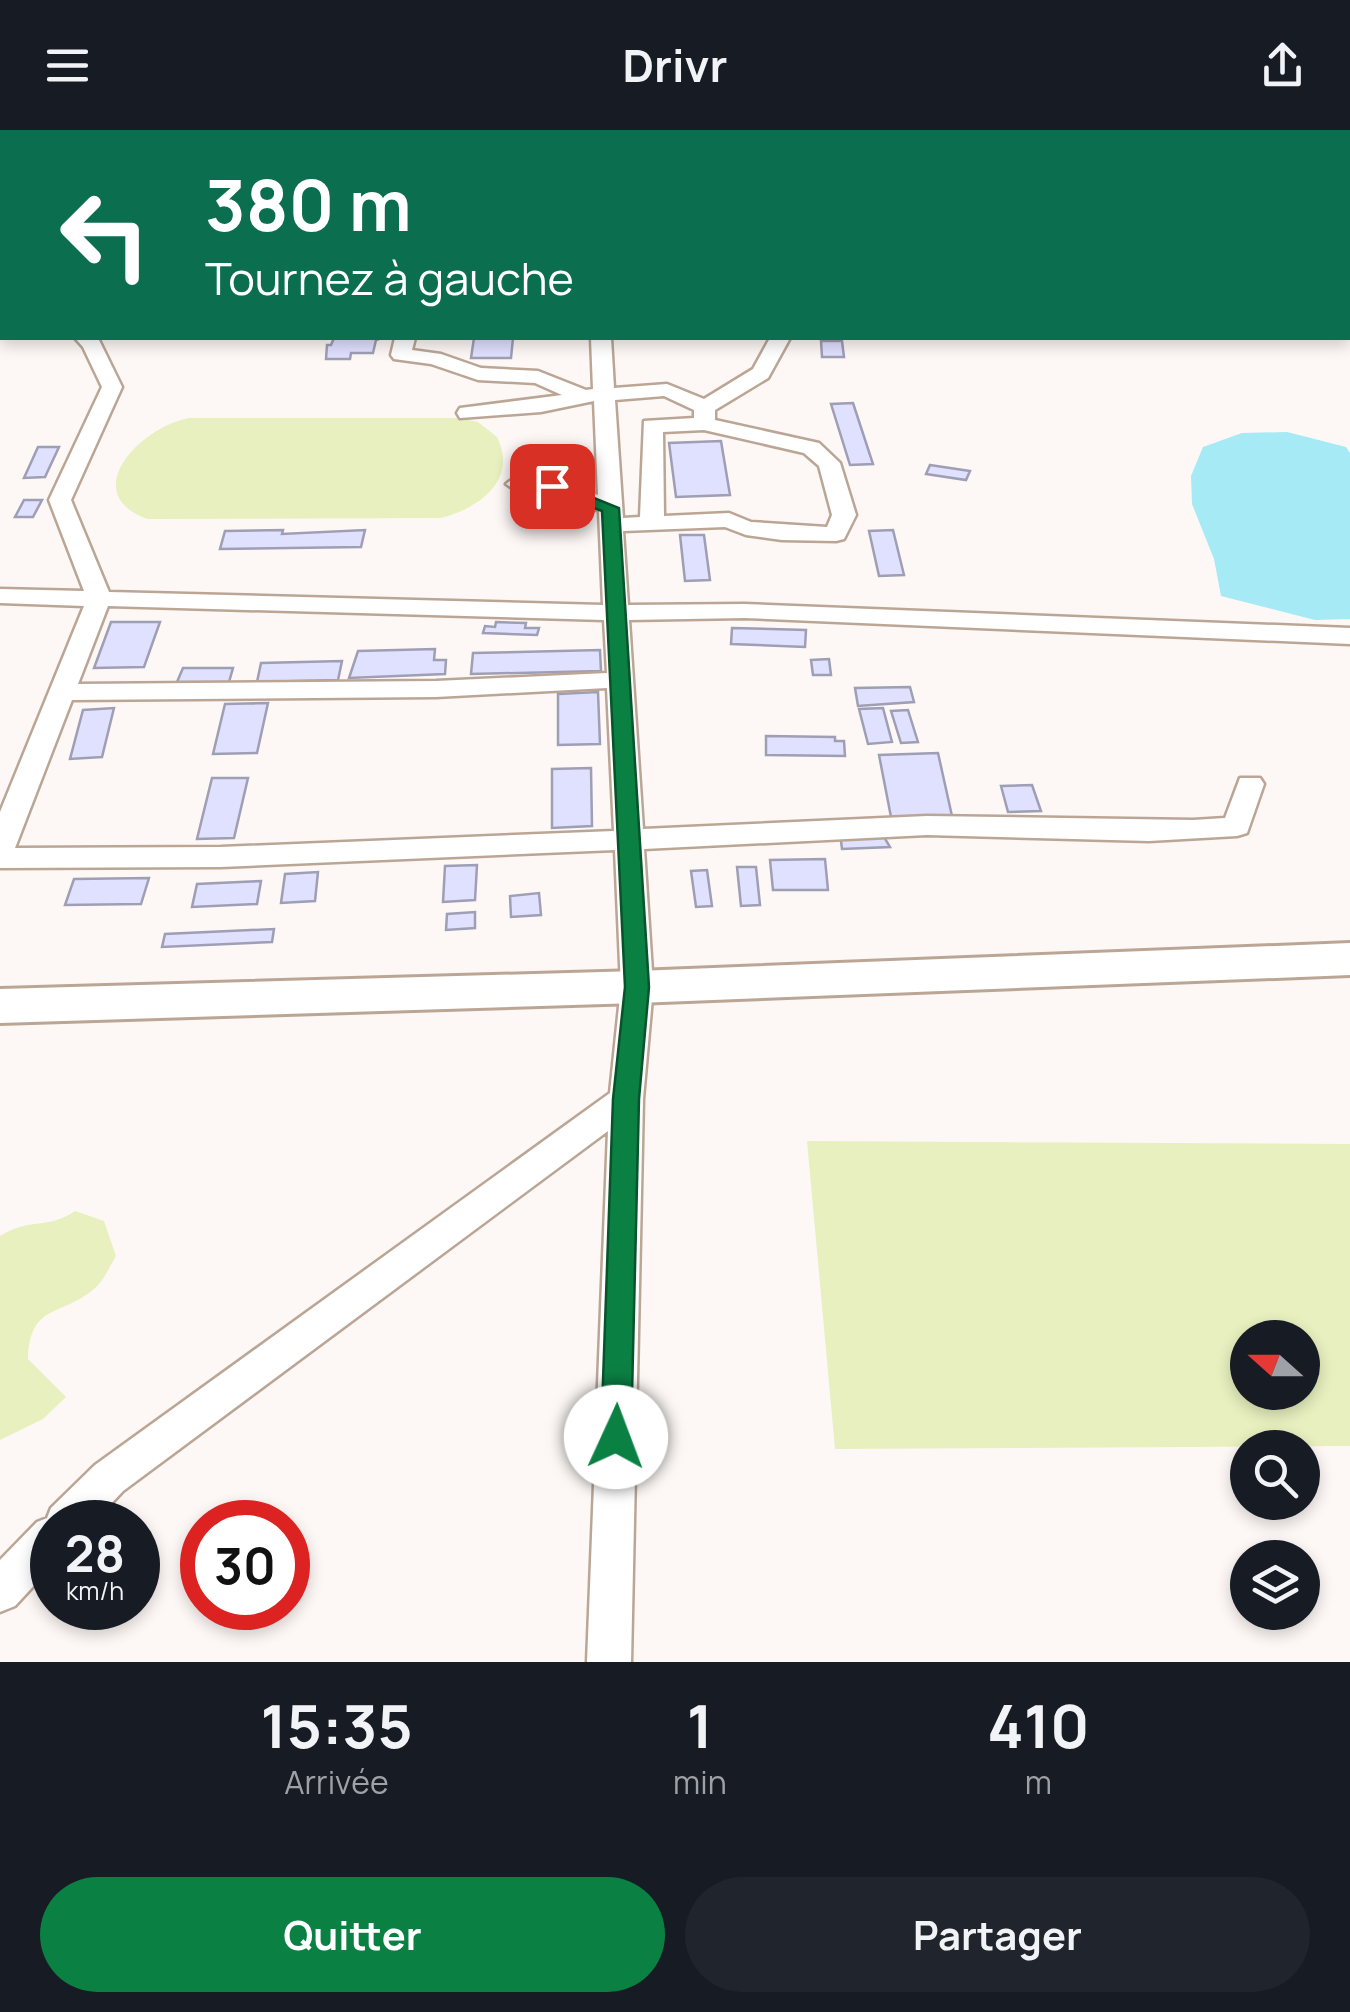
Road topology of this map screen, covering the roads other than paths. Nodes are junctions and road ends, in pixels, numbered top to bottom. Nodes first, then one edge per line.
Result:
1 (87, 340) edge
2 (405, 340) edge
3 (601, 340) edge
4 (779, 340) edge
5 (593, 395) junction
6 (468, 413) dead end
7 (704, 415) junction
8 (518, 484) dead end
9 (611, 517) junction
10 (652, 524) junction
11 (0, 596) edge
12 (99, 598) junction
13 (616, 613) junction
14 (1350, 636) edge
15 (620, 680) junction
16 (62, 692) junction
17 (1250, 784) dead end
18 (629, 841) junction
19 (0, 848) edge
20 (0, 858) edge
21 (1350, 959) edge
22 (637, 987) junction
23 (0, 1006) edge
24 (626, 1099) junction
25 (88, 1500) edge
26 (30, 1559) edge
27 (0, 1591) edge
28 (609, 1662) edge

1 - 12 street
2 - 5 street
3 - 5 street
4 - 7 street
5 - 6 street
5 - 7 street
5 - 9 street
7 - 10 street
7 - 10 street
8 - 9 street
9 - 10 street
9 - 13 street
11 - 12 street
12 - 13 street
12 - 16 street
13 - 14 street
13 - 15 street
15 - 16 street
15 - 18 street
16 - 19 street
17 - 18 street
18 - 20 street
18 - 22 street
21 - 22 highway
22 - 23 highway
22 - 24 street
24 - 25 street
24 - 28 street
26 - 27 street

